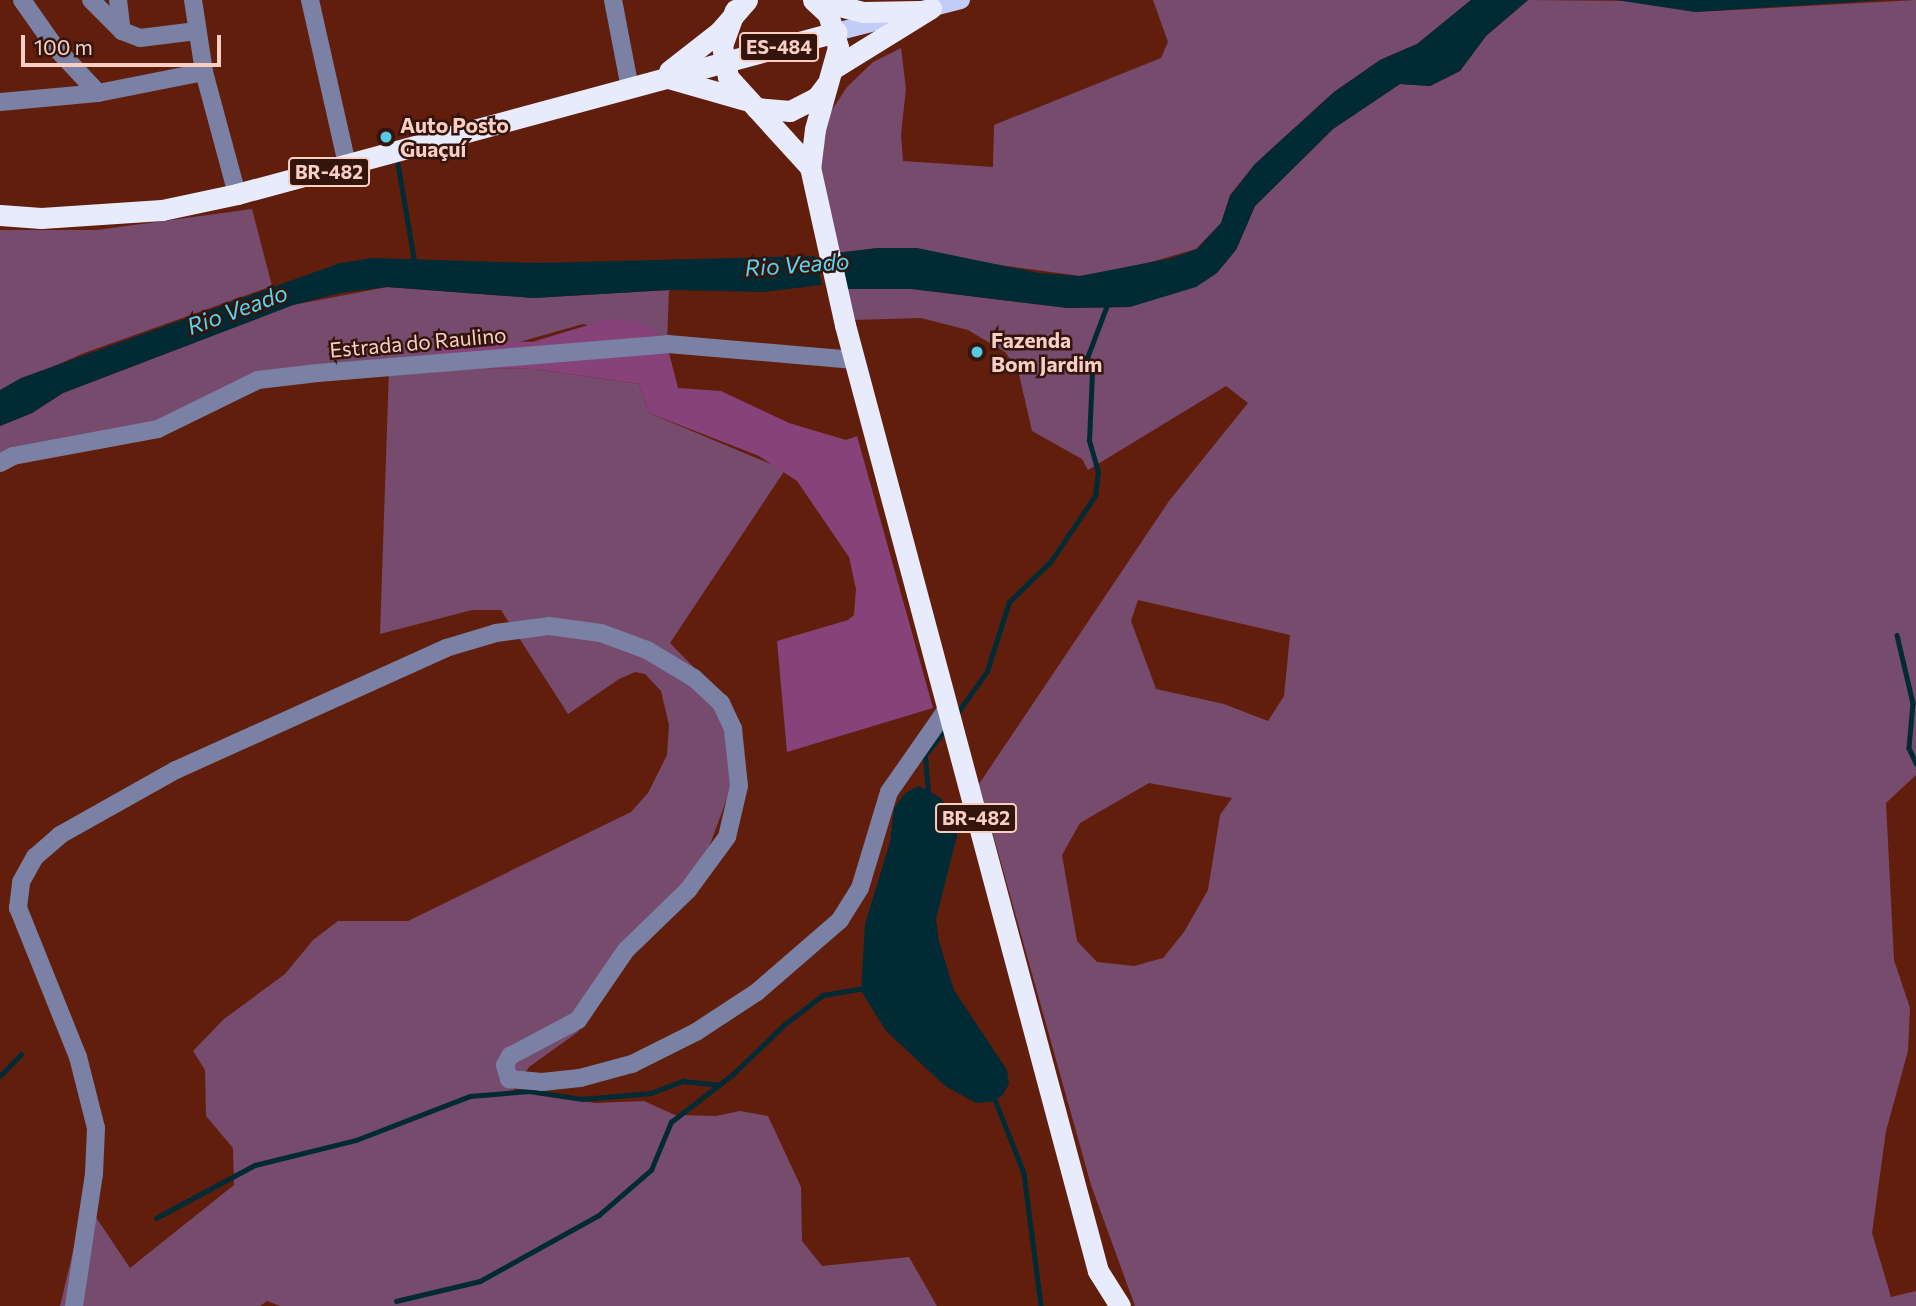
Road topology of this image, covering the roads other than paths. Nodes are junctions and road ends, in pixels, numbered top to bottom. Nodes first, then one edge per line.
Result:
1 (22, 0) edge
2 (91, 0) edge
3 (118, 0) edge
4 (193, 0) edge
5 (310, 0) edge
6 (613, 0) edge
7 (814, 0) edge
8 (961, 0) edge
9 (740, 4) edge
10 (925, 9) junction
11 (122, 31) junction
12 (197, 31) junction
13 (836, 32) junction
14 (722, 61) junction
15 (204, 72) junction
16 (832, 73) junction
17 (649, 83) junction
18 (98, 93) junction
19 (0, 102) edge
20 (751, 104) junction
21 (810, 167) junction
22 (348, 168) junction
23 (237, 194) junction
24 (0, 215) edge
25 (854, 360) junction
26 (0, 463) edge
27 (947, 709) junction
28 (74, 1306) edge
29 (1120, 1306) edge

1 - 18 street
2 - 11 street
3 - 11 street
4 - 12 street
5 - 22 street
6 - 17 street
7 - 10 highway
7 - 13 highway
8 - 10 main road, ES-484
9 - 14 highway, BR-482
9 - 17 highway, BR-482
10 - 13 main road, ES-484
10 - 16 highway
11 - 12 street
12 - 15 street
13 - 14 highway, ES-484
13 - 16 highway, BR-482
14 - 17 highway, ES-484
14 - 20 highway, BR-482
15 - 18 street
15 - 23 street
16 - 20 highway
16 - 21 highway, BR-482
17 - 20 highway
17 - 22 highway, BR-482
18 - 19 street
20 - 21 highway, BR-482
21 - 25 highway, BR-482
22 - 23 highway, BR-482
23 - 24 highway, BR-482
25 - 26 street, Estrada do Raulino
25 - 27 highway, BR-482
27 - 28 street
27 - 29 highway, BR-482

